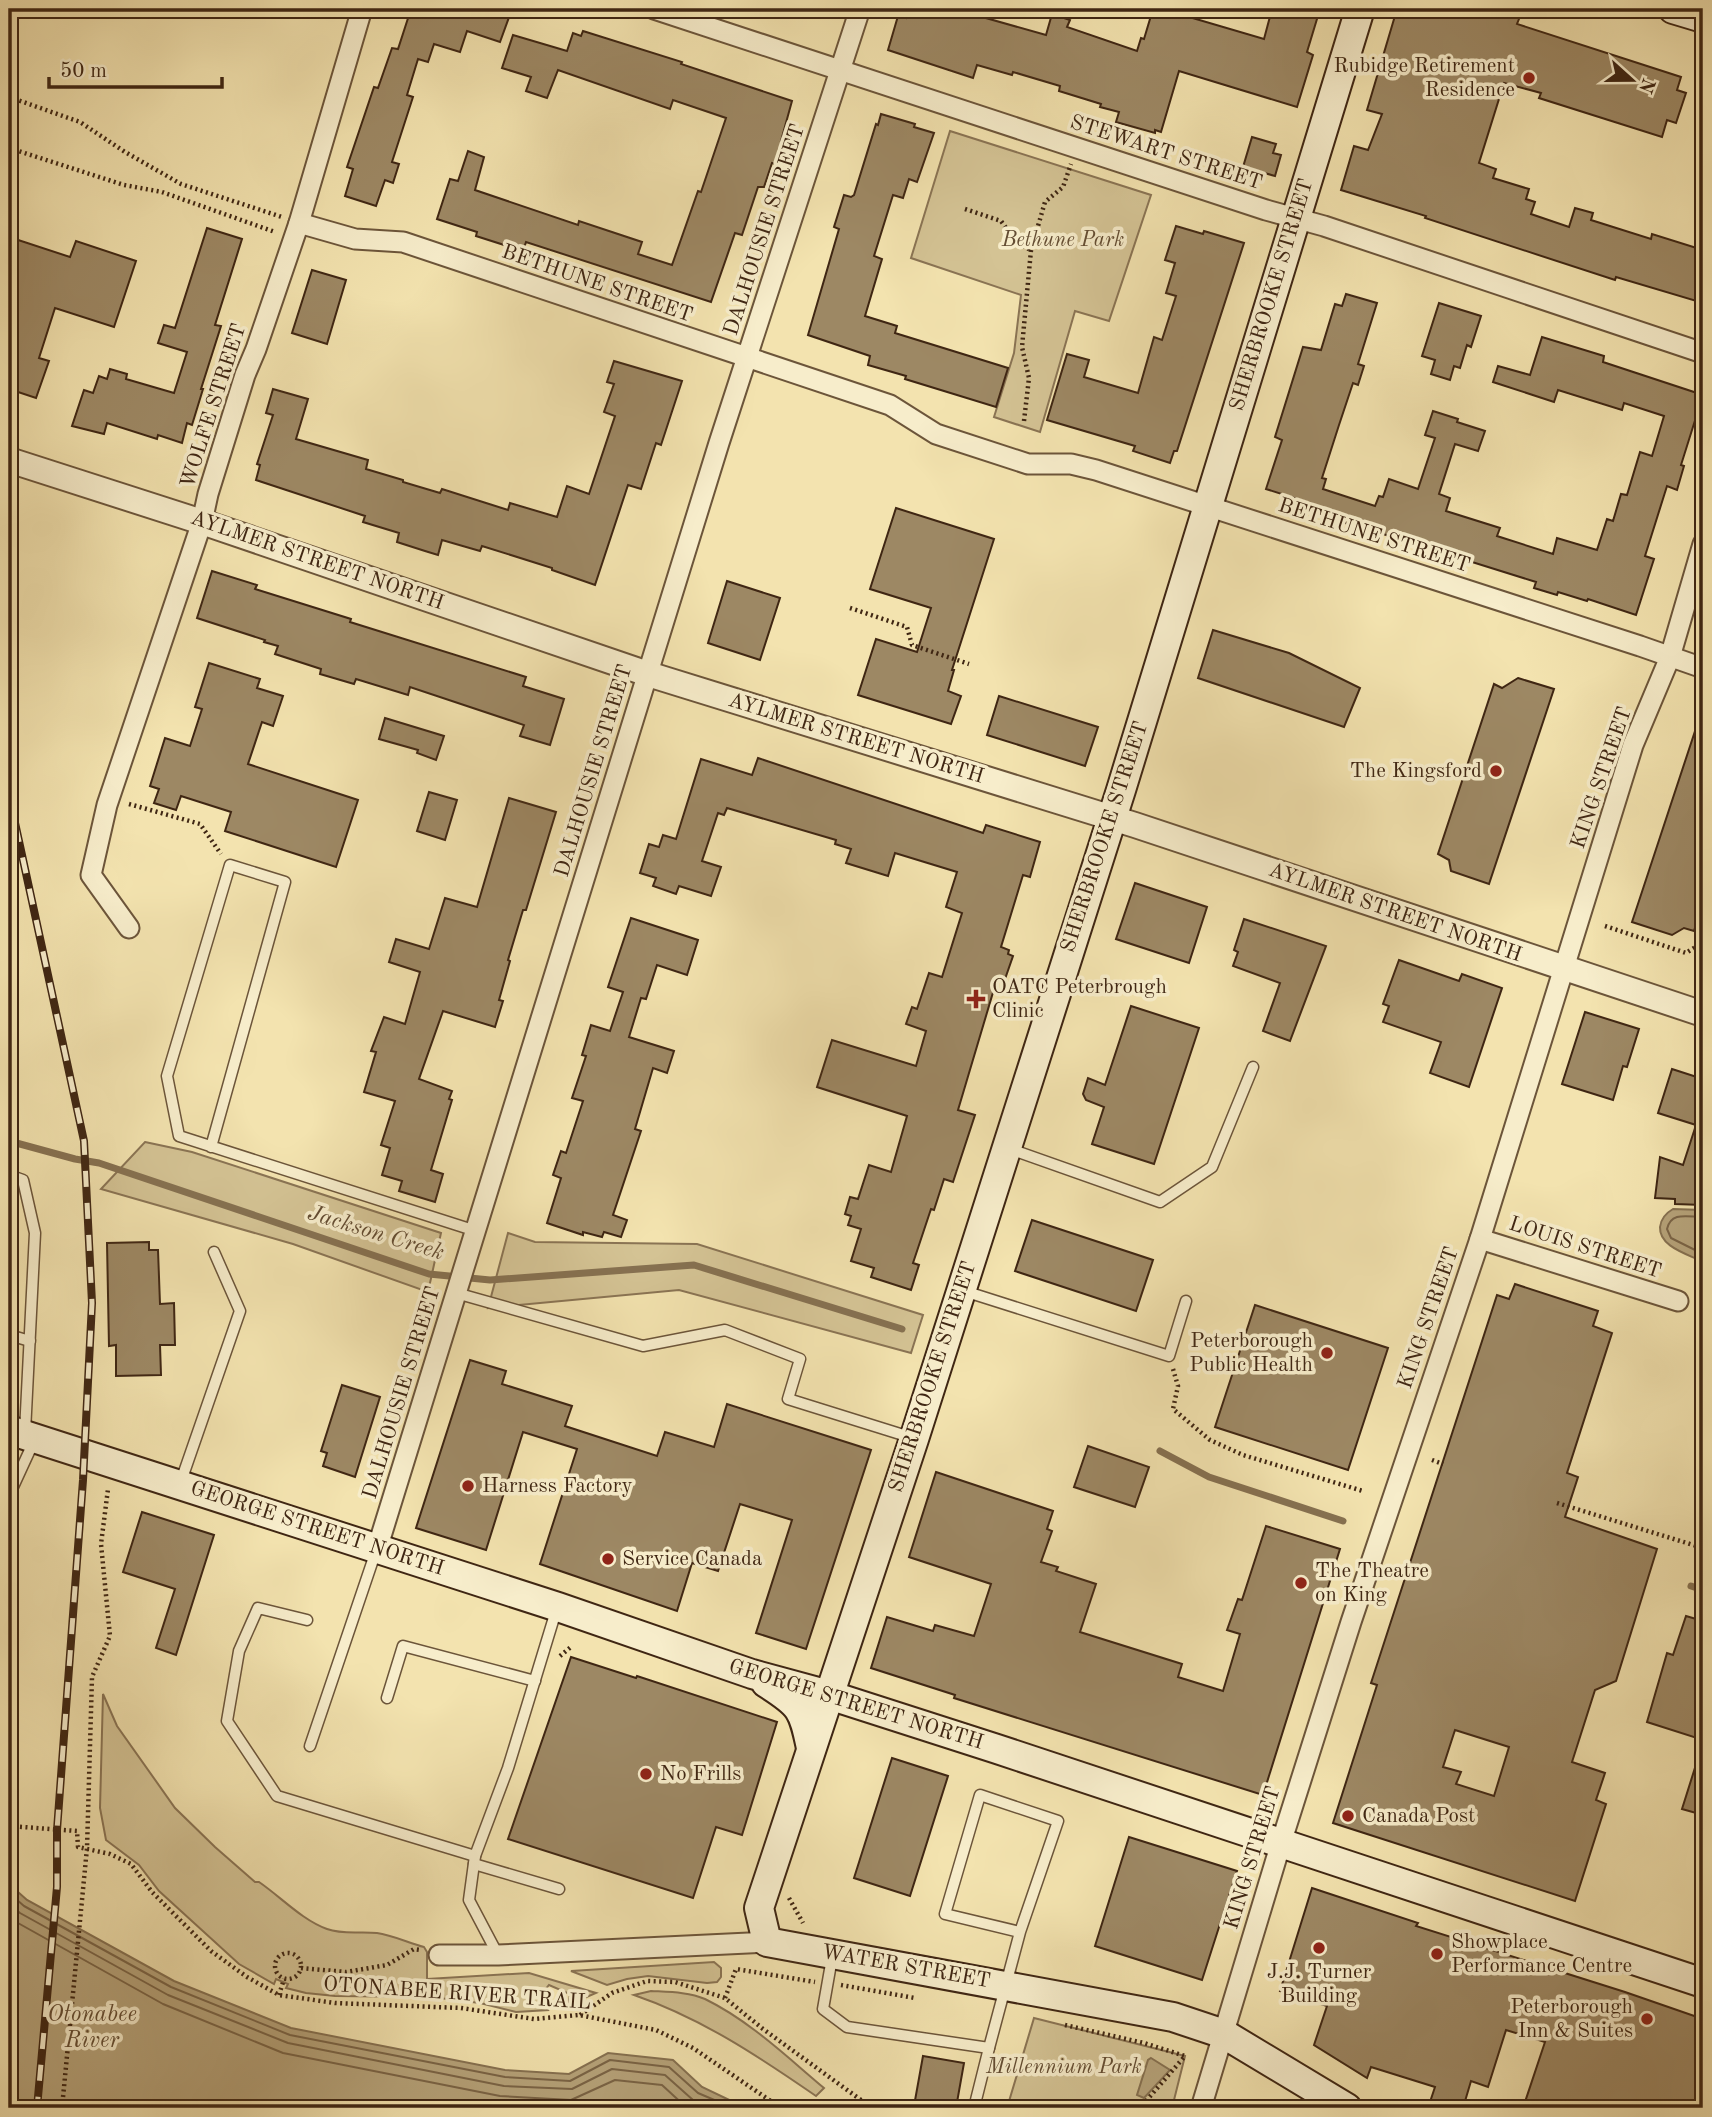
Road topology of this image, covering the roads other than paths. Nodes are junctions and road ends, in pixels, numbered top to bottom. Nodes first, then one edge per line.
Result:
1 (362, 9) edge
2 (654, 9) edge
3 (860, 9) edge
4 (1360, 9) edge
5 (1673, 9) edge
6 (1703, 19) edge
7 (841, 69) junction
8 (1294, 219) junction
9 (296, 231) junction
10 (1703, 353) edge
11 (746, 359) junction
12 (9, 460) edge
13 (1207, 507) junction
14 (202, 522) junction
15 (1703, 544) edge
16 (1670, 657) junction
17 (1703, 668) edge
18 (648, 674) junction
19 (1112, 818) junction
20 (129, 928) dead end
21 (1565, 970) junction
22 (1703, 1014) edge
23 (1253, 1067) dead end
24 (212, 1147) junction
25 (1006, 1147) junction
26 (9, 1175) edge
27 (476, 1231) junction
28 (1479, 1239) junction
29 (214, 1252) dead end
30 (961, 1290) junction
31 (455, 1297) junction
32 (1186, 1301) dead end
33 (1678, 1301) dead end
34 (9, 1335) edge
35 (30, 1341) junction
36 (23, 1435) edge
37 (914, 1438) junction
38 (180, 1485) junction
39 (11, 1488) edge
40 (9, 1518) edge
41 (377, 1549) junction
42 (558, 1607) junction
43 (307, 1620) dead end
44 (752, 1674) junction
45 (535, 1681) junction
46 (829, 1695) junction
47 (387, 1698) dead end
48 (310, 1746) dead end
49 (811, 1748) junction
50 (1280, 1843) junction
51 (475, 1860) junction
52 (559, 1889) dead end
53 (1020, 1932) junction
54 (767, 1942) junction
55 (832, 1954) junction
56 (439, 1955) road end
57 (498, 1955) junction
58 (1703, 1983) edge
59 (1007, 1985) junction
60 (1224, 2034) junction
61 (989, 2048) junction
62 (974, 2108) edge
63 (1201, 2108) edge
64 (1347, 2108) edge

1 - 9 street, WOLFE STREET
2 - 7 street, STEWART STREET
3 - 7 street, DALHOUSIE STREET
4 - 8 main road, SHERBROOKE STREET
5 - 6 main road
7 - 8 street, STEWART STREET
7 - 11 street, DALHOUSIE STREET
8 - 10 street, STEWART STREET
8 - 13 main road, SHERBROOKE STREET
9 - 11 street, BETHUNE STREET
9 - 14 street, WOLFE STREET
11 - 13 street, BETHUNE STREET
11 - 18 street, DALHOUSIE STREET
12 - 14 street, AYLMER STREET NORTH
13 - 16 street, BETHUNE STREET
13 - 19 main road, SHERBROOKE STREET
14 - 18 street, AYLMER STREET NORTH
14 - 20 street, WOLFE STREET
15 - 16 street, KING STREET
16 - 17 street, BETHUNE STREET
16 - 21 street, KING STREET
18 - 19 street, AYLMER STREET NORTH
18 - 27 street, DALHOUSIE STREET
19 - 21 street, AYLMER STREET NORTH
19 - 25 main road, SHERBROOKE STREET
21 - 22 street, AYLMER STREET NORTH
21 - 28 street, KING STREET
23 - 25 lane
24 - 24 lane
24 - 27 lane
25 - 30 main road, SHERBROOKE STREET
26 - 35 lane
27 - 31 street, DALHOUSIE STREET
28 - 33 street, LOUIS STREET
28 - 50 street, KING STREET
29 - 38 lane
30 - 32 lane
30 - 37 main road, SHERBROOKE STREET
31 - 37 lane
31 - 41 street, DALHOUSIE STREET
34 - 35 lane
35 - 36 lane
36 - 38 main road, GEORGE STREET NORTH
36 - 39 lane
37 - 46 main road, SHERBROOKE STREET
38 - 41 main road, GEORGE STREET NORTH
39 - 40 lane
41 - 42 main road, GEORGE STREET NORTH
41 - 48 lane
42 - 44 main road, GEORGE STREET NORTH
42 - 45 lane
43 - 51 lane
44 - 46 main road, GEORGE STREET NORTH
44 - 49 main road
45 - 47 lane
45 - 51 lane
46 - 49 main road, SHERBROOKE STREET
46 - 50 main road, GEORGE STREET NORTH
49 - 54 main road, SHERBROOKE STREET
50 - 58 main road, GEORGE STREET NORTH
50 - 60 street, KING STREET
51 - 52 lane
51 - 57 lane
53 - 53 lane
53 - 59 lane
54 - 55 main road, WATER STREET
54 - 57 street, WATER STREET
55 - 59 main road, WATER STREET
55 - 61 lane
56 - 57 street, WATER STREET
59 - 60 main road, WATER STREET
59 - 61 lane
60 - 63 street, KING STREET
60 - 64 main road, WATER STREET
61 - 62 lane

